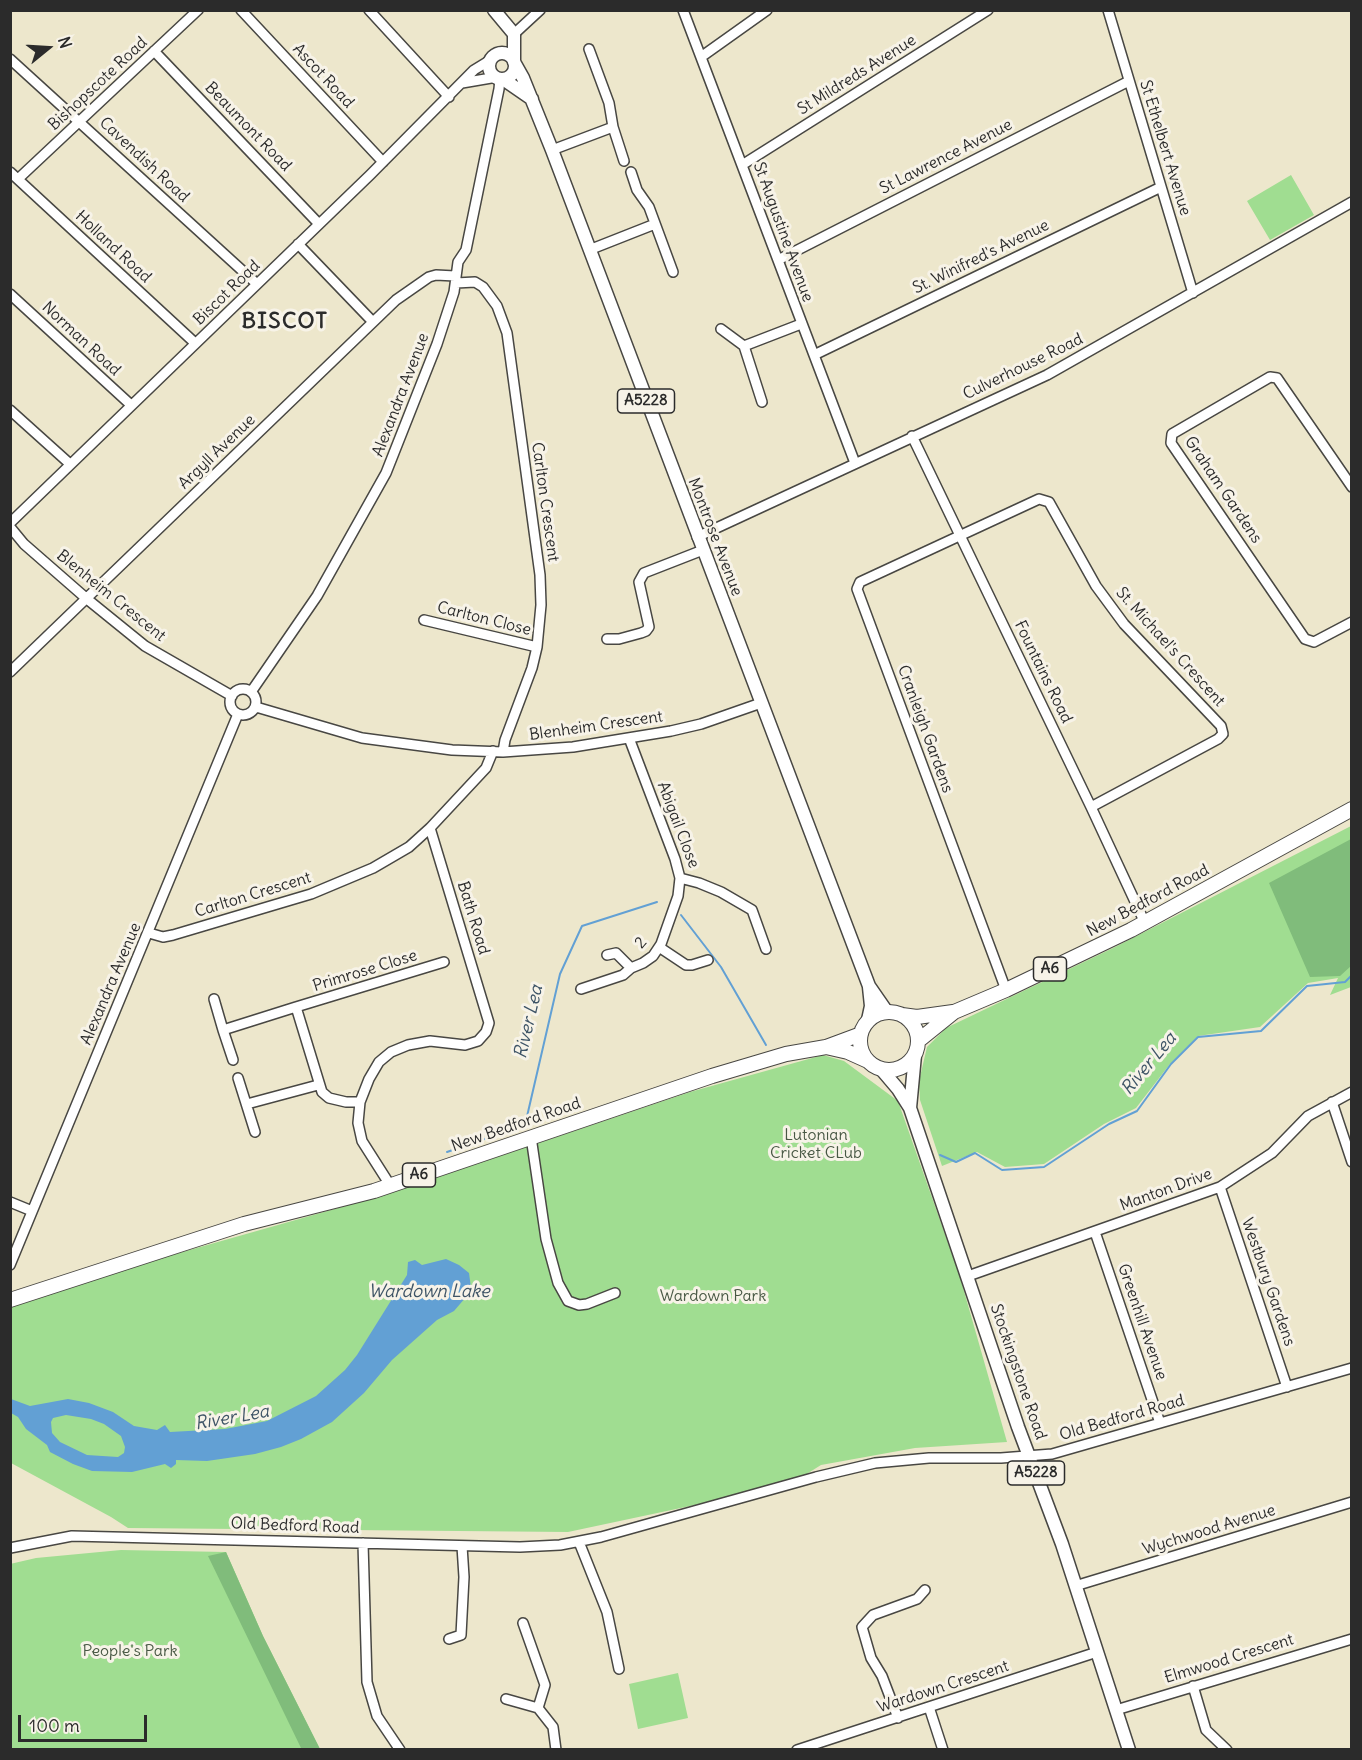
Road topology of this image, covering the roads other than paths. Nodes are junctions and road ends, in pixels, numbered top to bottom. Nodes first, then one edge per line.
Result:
1 (198, 10) edge
2 (241, 10) edge
3 (369, 10) edge
4 (494, 10) edge
5 (540, 10) edge
6 (683, 10) edge
7 (767, 10) edge
8 (988, 10) edge
9 (1108, 10) edge
10 (514, 34) junction
11 (589, 49) dead end
12 (154, 51) junction
13 (701, 57) junction
14 (493, 58) junction
15 (10, 59) edge
16 (514, 61) junction
17 (500, 78) junction
18 (1129, 81) junction
19 (462, 83) junction
20 (449, 97) junction
21 (532, 99) junction
22 (79, 121) junction
23 (613, 127) junction
24 (552, 150) junction
25 (624, 161) dead end
26 (383, 162) junction
27 (742, 165) junction
28 (631, 172) dead end
29 (14, 176) edge
30 (1161, 187) junction
31 (1352, 202) edge
32 (319, 224) junction
33 (655, 224) junction
34 (298, 244) junction
35 (589, 249) junction
36 (777, 260) junction
37 (673, 272) dead end
38 (455, 280) junction
39 (257, 284) junction
40 (1193, 293) junction
41 (10, 294) edge
42 (373, 322) junction
43 (801, 324) junction
44 (721, 329) dead end
45 (195, 343) junction
46 (744, 346) junction
47 (814, 355) junction
48 (762, 402) dead end
49 (131, 405) junction
50 (10, 410) edge
51 (912, 436) junction
52 (855, 463) junction
53 (70, 465) junction
54 (1352, 487) edge
55 (10, 525) edge
56 (960, 535) junction
57 (698, 537) junction
58 (703, 550) junction
59 (87, 599) junction
60 (424, 620) dead end
61 (1352, 622) edge
62 (607, 639) dead end
63 (537, 647) junction
64 (10, 672) edge
65 (251, 692) junction
66 (232, 696) junction
67 (761, 703) junction
68 (256, 707) junction
69 (238, 714) junction
70 (629, 738) junction
71 (493, 751) junction
72 (503, 752) junction
73 (1091, 807) junction
74 (1352, 809) edge
75 (430, 828) junction
76 (680, 878) junction
77 (1145, 923) junction
78 (149, 933) junction
79 (659, 947) junction
80 (766, 949) dead end
81 (606, 955) dead end
82 (708, 960) dead end
83 (647, 961) junction
84 (444, 962) dead end
85 (631, 968) junction
86 (651, 970) dead end
87 (869, 986) junction
88 (581, 989) dead end
89 (1006, 990) junction
90 (214, 999) dead end
91 (296, 1007) junction
92 (887, 1012) junction
93 (954, 1012) junction
94 (902, 1015) junction
95 (868, 1020) junction
96 (223, 1030) junction
97 (861, 1034) junction
98 (826, 1047) junction
99 (917, 1048) junction
100 (233, 1060) dead end
101 (868, 1061) junction
102 (881, 1069) junction
103 (238, 1077) dead end
104 (318, 1085) junction
105 (1352, 1092) edge
106 (360, 1102) junction
107 (1332, 1102) junction
108 (247, 1104) junction
109 (910, 1108) junction
110 (255, 1132) dead end
111 (531, 1137) junction
112 (1352, 1162) edge
113 (390, 1185) junction
114 (1220, 1187) junction
115 (10, 1202) edge
116 (32, 1211) junction
117 (1095, 1232) junction
118 (10, 1265) edge
119 (968, 1276) junction
120 (615, 1293) dead end
121 (10, 1300) edge
122 (1352, 1368) edge
123 (1287, 1387) junction
124 (1160, 1423) junction
125 (1030, 1456) junction
126 (1352, 1502) edge
127 (579, 1542) junction
128 (363, 1543) junction
129 (462, 1546) junction
130 (10, 1548) edge
131 (1075, 1586) junction
132 (925, 1590) dead end
133 (523, 1623) dead end
134 (449, 1639) dead end
135 (1352, 1639) edge
136 (1097, 1652) junction
137 (619, 1669) dead end
138 (1193, 1686) junction
139 (506, 1699) dead end
140 (929, 1707) junction
141 (538, 1708) junction
142 (1116, 1710) junction
143 (898, 1718) junction
144 (400, 1749) edge
145 (556, 1749) edge
146 (797, 1749) edge
147 (943, 1749) edge
148 (1129, 1749) edge
149 (1227, 1749) edge

1 - 12 street, Bishopscote Road
2 - 26 street, Ascot Road
3 - 20 street
4 - 10 main road
5 - 10 street
6 - 13 street, St Augustine Avenue
7 - 13 street
8 - 27 street, St Mildreds Avenue
9 - 18 street, St Ethelbert Avenue
10 - 14 main road
10 - 16 main road, Montrose Avenue
11 - 23 street
12 - 22 street, Bishopscote Road
12 - 32 street, Beaumont Road
13 - 27 street, St Augustine Avenue
14 - 16 main road
14 - 17 main road
14 - 19 street, Biscot Road
15 - 22 street, Cavendish Road
16 - 17 main road
16 - 21 main road, Montrose Avenue / A5228
17 - 19 street
17 - 21 main road
17 - 38 street, Alexandra Avenue
18 - 30 street, St Ethelbert Avenue
18 - 36 street, St Lawrence Avenue
19 - 20 street, Biscot Road
20 - 26 street, Biscot Road
21 - 24 main road, Montrose Avenue / A5228
22 - 29 street, Bishopscote Road
22 - 39 street, Cavendish Road
23 - 24 street
23 - 25 street
24 - 35 main road, Montrose Avenue / A5228
26 - 32 street, Biscot Road
27 - 36 street, St Augustine Avenue
28 - 33 street
29 - 45 street, Holland Road
30 - 40 street, St Ethelbert Avenue
30 - 47 street, St. Winifred's Avenue
31 - 40 street, Culverhouse Road
32 - 34 street, Biscot Road
33 - 35 street
33 - 37 street
34 - 39 street, Biscot Road
34 - 42 street
35 - 57 main road, Montrose Avenue / A5228
36 - 43 street, St Augustine Avenue
38 - 42 street, Argyll Avenue
38 - 63 street, Carlton Crescent
38 - 65 street, Alexandra Avenue
39 - 45 street, Biscot Road
40 - 51 street, Culverhouse Road
41 - 49 street, Norman Road
42 - 59 street, Argyll Avenue
43 - 46 street
43 - 47 street, St Augustine Avenue
44 - 46 street
45 - 49 street, Biscot Road
46 - 48 street
47 - 52 street, St Augustine Avenue
49 - 53 street, Biscot Road
50 - 53 street
51 - 52 street, Culverhouse Road
51 - 56 street, Fountains Road
52 - 57 street, Culverhouse Road
53 - 55 street, Biscot Road
54 - 61 street, Graham Gardens
55 - 59 street, Blenheim Crescent
56 - 73 street, Fountains Road
56 - 73 street, St. Michael's Crescent
56 - 89 street, Cranleigh Gardens
57 - 58 main road, Montrose Avenue / A5228
58 - 62 street
58 - 67 main road, Montrose Avenue / A5228
59 - 64 street, Argyll Avenue
59 - 66 street, Blenheim Crescent
60 - 63 street, Carlton Close
63 - 72 street, Carlton Crescent
65 - 66 street
65 - 68 street
66 - 69 street
67 - 70 street, Blenheim Crescent
67 - 87 main road, Montrose Avenue / A5228
68 - 69 street
68 - 71 street, Blenheim Crescent
69 - 78 street, Alexandra Avenue
70 - 72 street, Blenheim Crescent
70 - 76 street, Abigail Close
71 - 72 street, Blenheim Crescent
71 - 75 street, Carlton Crescent
73 - 77 street, Fountains Road
74 - 77 highway, New Bedford Road / A6
75 - 78 street, Carlton Crescent
75 - 106 street, Bath Road
76 - 79 street, 2
76 - 80 street, Abigail Close
77 - 89 highway, New Bedford Road / A6
78 - 116 street, Alexandra Avenue
79 - 82 street
79 - 83 street, 2
81 - 85 street
83 - 85 street, 2
83 - 86 street
84 - 91 street, Primrose Close
85 - 88 street, 2
87 - 92 main road, Montrose Avenue / A5228
87 - 95 main road, Montrose Avenue / A5228
89 - 93 highway, New Bedford Road / A6
90 - 96 street
91 - 96 street, Primrose Close
91 - 104 street, Primrose Close
92 - 94 highway
92 - 95 highway
93 - 94 highway, New Bedford Road / A6
93 - 99 highway, New Bedford Road / A6
94 - 99 highway
95 - 97 highway
96 - 100 street
97 - 98 highway, New Bedford Road / A6
97 - 101 highway
98 - 101 highway, New Bedford Road / A6
98 - 111 highway, New Bedford Road / A6
99 - 102 highway
99 - 109 main road, Stockingstone Road / A5228
101 - 102 highway
102 - 109 main road, Stockingstone Road / A5228
103 - 108 street
104 - 106 street
104 - 108 street
105 - 107 street, Manton Drive
106 - 113 street
107 - 112 street
107 - 114 street, Manton Drive
108 - 110 street
109 - 119 main road, Stockingstone Road / A5228
111 - 113 highway, New Bedford Road / A6
111 - 120 street
113 - 121 highway, New Bedford Road / A6
114 - 117 street, Manton Drive
114 - 123 street, Westbury Gardens
115 - 116 street
116 - 118 street, Alexandra Avenue
117 - 119 street, Manton Drive
117 - 124 street, Greenhill Avenue
119 - 125 main road, Stockingstone Road / A5228
122 - 123 street, Old Bedford Road
123 - 124 street, Old Bedford Road
124 - 125 street, Old Bedford Road
125 - 127 street, Old Bedford Road
125 - 131 main road, Stockingstone Road / A5228
126 - 131 street, Wychwood Avenue
127 - 129 street, Old Bedford Road
127 - 137 street
128 - 129 street, Old Bedford Road
128 - 130 street, Old Bedford Road
128 - 144 street
129 - 134 street
131 - 136 main road, Stockingstone Road / A5228
132 - 143 street
133 - 141 street
135 - 138 street, Elmwood Crescent
136 - 140 street, Wardown Crescent
136 - 142 main road, Stockingstone Road / A5228
138 - 142 street, Elmwood Crescent
138 - 149 street
139 - 141 street
140 - 143 street, Wardown Crescent
140 - 147 street
141 - 145 street
142 - 148 main road, Stockingstone Road / A5228
143 - 146 street, Wardown Crescent

